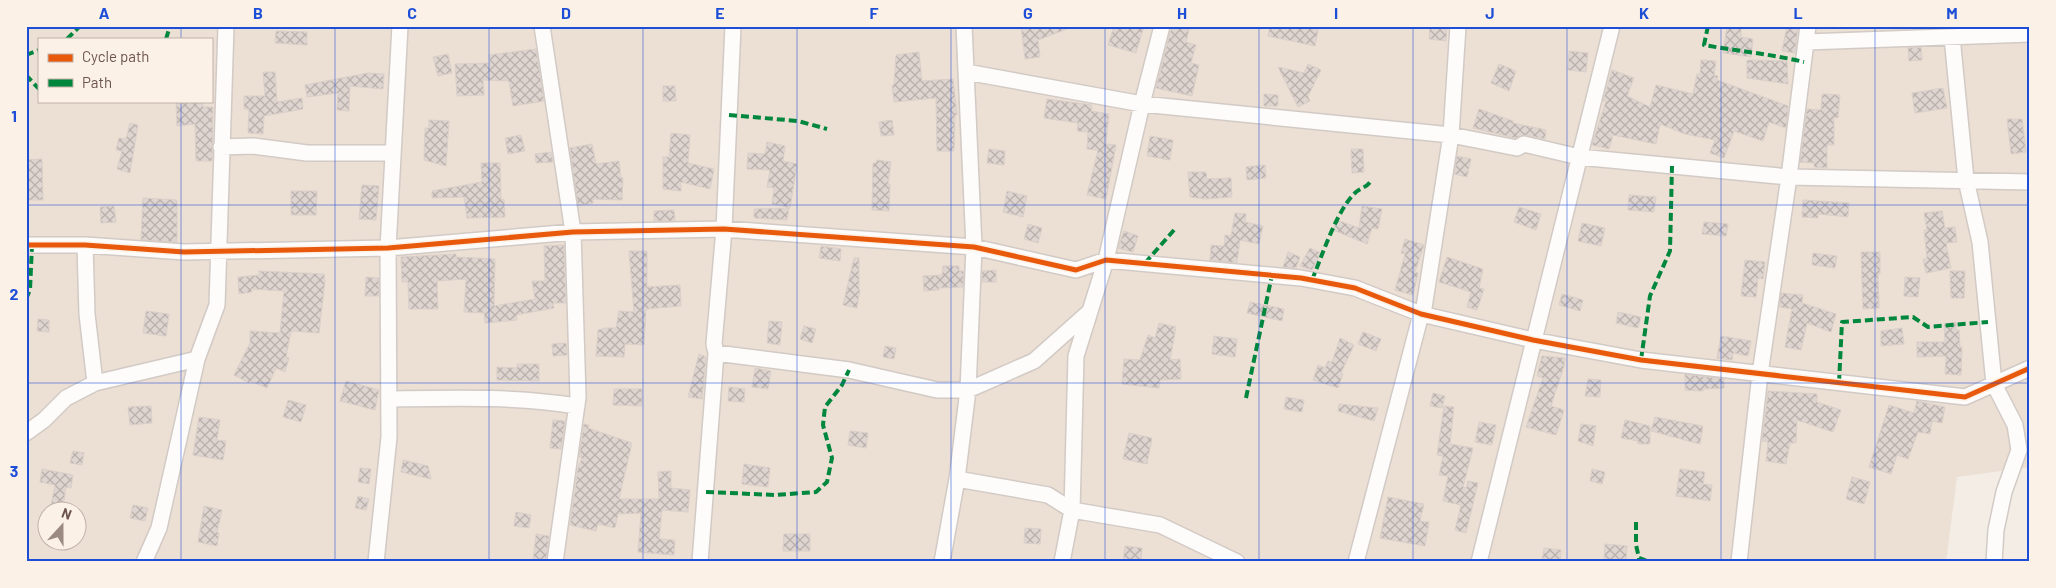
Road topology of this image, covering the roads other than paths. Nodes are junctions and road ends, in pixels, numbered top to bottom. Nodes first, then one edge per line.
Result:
1 (226, 26) edge
2 (400, 26) edge
3 (542, 26) edge
4 (733, 26) edge
5 (964, 26) edge
6 (1162, 26) edge
7 (1458, 26) edge
8 (1612, 26) edge
9 (1808, 26) edge
10 (2030, 34) edge
11 (1952, 37) junction
12 (1806, 42) junction
13 (966, 72) junction
14 (1142, 104) junction
15 (1451, 135) junction
16 (221, 147) junction
17 (393, 153) junction
18 (1579, 157) junction
19 (1789, 177) junction
20 (1966, 180) junction
21 (2030, 182) edge
22 (724, 230) junction
23 (573, 232) junction
24 (26, 245) edge
25 (86, 245) junction
26 (974, 247) junction
27 (388, 248) junction
28 (219, 252) junction
29 (1106, 260) junction
30 (1089, 312) junction
31 (1421, 314) junction
32 (1533, 340) junction
33 (716, 353) junction
34 (197, 359) junction
35 (2030, 368) edge
36 (1760, 374) junction
37 (95, 383) junction
38 (1994, 384) junction
39 (968, 390) junction
40 (389, 398) junction
41 (577, 406) junction
42 (26, 433) edge
43 (956, 479) junction
44 (1072, 510) junction
45 (144, 562) edge
46 (376, 562) edge
47 (555, 562) edge
48 (700, 562) edge
49 (942, 562) edge
50 (1062, 562) edge
51 (1237, 562) edge
52 (1356, 562) edge
53 (1479, 562) edge
54 (1739, 562) edge
55 (1994, 562) edge

1 - 16 street
2 - 17 street
3 - 23 street
4 - 22 street
5 - 13 street
6 - 14 street
7 - 15 street
8 - 18 street
9 - 12 street
10 - 11 street
11 - 12 street
11 - 20 street
12 - 19 street
13 - 14 street
13 - 26 street
14 - 15 street
14 - 29 street
15 - 18 street
15 - 31 street
16 - 17 street
16 - 28 street
17 - 27 street
18 - 19 street
18 - 32 street
19 - 20 street
19 - 36 street
20 - 21 street
20 - 38 street
22 - 23 street
22 - 26 street
22 - 33 street
23 - 27 street
23 - 41 street
24 - 25 street
25 - 28 street
25 - 37 street
26 - 29 street
26 - 39 street
27 - 28 street
27 - 40 street
28 - 34 street
29 - 30 street
29 - 31 street
30 - 39 street
30 - 44 street
31 - 32 street
31 - 52 street
32 - 36 street
32 - 53 street
33 - 39 street
33 - 48 street
34 - 37 street
34 - 45 street
35 - 38 street
36 - 38 street
36 - 54 street
37 - 42 street
38 - 55 street
39 - 43 street
40 - 41 street
40 - 46 street
41 - 47 street
43 - 44 street
43 - 49 street
44 - 50 street
44 - 51 street

